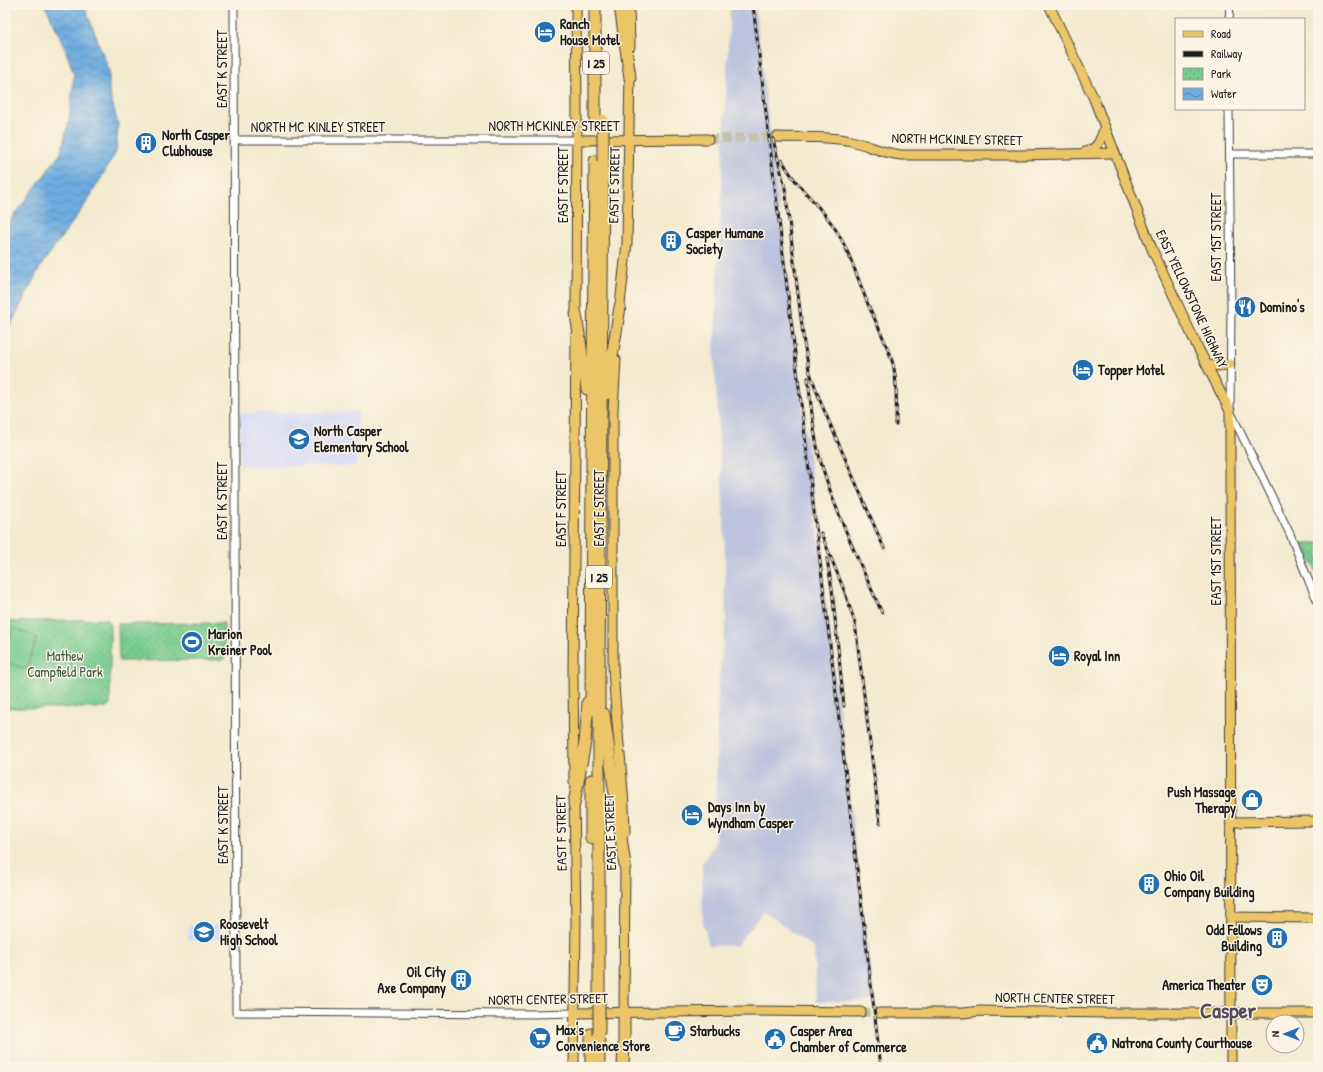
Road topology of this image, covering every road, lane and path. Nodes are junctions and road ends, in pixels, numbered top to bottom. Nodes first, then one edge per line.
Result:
1 (234, 5) edge
2 (576, 5) edge
3 (596, 5) edge
4 (603, 5) edge
5 (620, 5) edge
6 (629, 5) edge
7 (1049, 5) edge
8 (1230, 5) edge
9 (1229, 18) edge
10 (630, 78) junction
11 (1229, 110) edge
12 (599, 120) junction
13 (1105, 127) junction
14 (777, 137) tunnel mouth
15 (708, 139) tunnel mouth
16 (234, 140) junction
17 (577, 140) junction
18 (629, 140) junction
19 (401, 141) joint
20 (1082, 153) junction
21 (1114, 153) junction
22 (1230, 154) junction
23 (1318, 154) edge
24 (620, 307) junction
25 (576, 314) junction
26 (1230, 364) junction
27 (1207, 365) junction
28 (1230, 411) junction
29 (596, 465) junction
30 (1318, 602) edge
31 (595, 675) junction
32 (574, 804) junction
33 (1318, 821) edge
34 (1230, 822) junction
35 (625, 866) junction
36 (1231, 918) junction
37 (1318, 918) edge
38 (236, 1012) joint
39 (624, 1012) junction
40 (861, 1012) tunnel mouth
41 (574, 1013) junction
42 (879, 1013) tunnel mouth
43 (1231, 1013) junction
44 (1318, 1013) edge
45 (595, 1035) junction
46 (574, 1067) edge
47 (591, 1067) edge
48 (599, 1067) edge
49 (622, 1067) edge
50 (1231, 1067) edge

1 - 16 street, EAST K STREET
2 - 17 main road, EAST F STREET
3 - 12 highway, I 25
4 - 12 highway, I 25
5 - 10 highway
6 - 10 main road, EAST E STREET
7 - 13 main road, EAST YELLOWSTONE HIGHWAY
8 - 9 street
10 - 18 main road, EAST E STREET
11 - 22 street, EAST 1ST STREET
12 - 29 highway, I 25
13 - 20 main road
13 - 21 main road, EAST YELLOWSTONE HIGHWAY
14 - 20 main road, NORTH MCKINLEY STREET
15 - 18 main road, NORTH MCKINLEY STREET
16 - 19 street, NORTH MC KINLEY STREET
16 - 38 street, EAST K STREET
17 - 18 main road, NORTH MCKINLEY STREET
17 - 19 street, NORTH MCKINLEY STREET
17 - 25 main road, EAST F STREET
18 - 24 main road, EAST E STREET
20 - 21 main road, NORTH MCKINLEY STREET
21 - 27 main road, EAST YELLOWSTONE HIGHWAY
22 - 23 street
22 - 26 street, EAST 1ST STREET
24 - 29 highway
24 - 35 main road, EAST E STREET
25 - 29 highway
25 - 32 main road, EAST F STREET
26 - 27 main road
26 - 28 street, EAST 1ST STREET
27 - 28 main road, EAST YELLOWSTONE HIGHWAY
28 - 30 street, EAST YELLOWSTONE HIGHWAY
28 - 34 main road, EAST 1ST STREET
29 - 31 highway, I 25
31 - 32 highway
31 - 35 highway
31 - 45 highway, I 25, bridge
32 - 41 main road, EAST F STREET
33 - 34 main road
34 - 36 main road, EAST 1ST STREET
35 - 39 main road, EAST E STREET
36 - 37 main road
36 - 43 main road, EAST 1ST STREET
38 - 41 street, NORTH CENTER STREET
39 - 40 main road, NORTH CENTER STREET
39 - 41 main road, NORTH CENTER STREET
39 - 49 highway
41 - 46 main road, EAST F STREET
42 - 43 main road, NORTH CENTER STREET
43 - 44 main road, NORTH CENTER STREET
43 - 50 main road, EAST 1ST STREET
45 - 47 highway, I 25
45 - 48 highway, I 25

